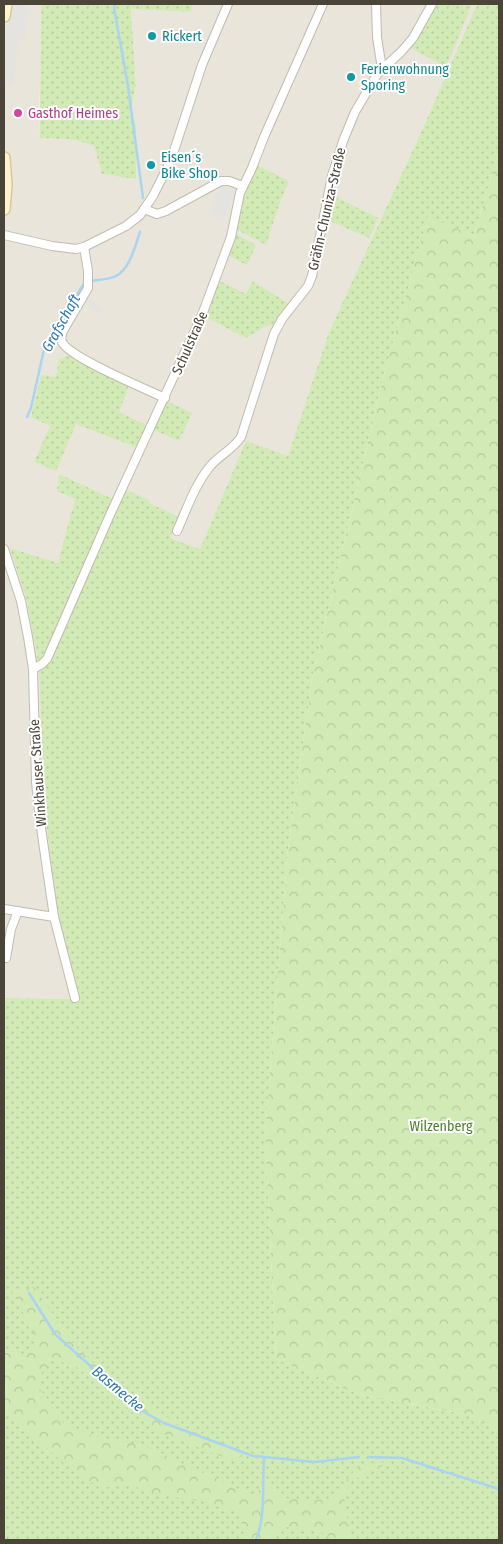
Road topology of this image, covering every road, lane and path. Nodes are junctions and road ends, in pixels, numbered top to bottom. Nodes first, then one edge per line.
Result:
1 (6, 4) edge
2 (228, 4) edge
3 (323, 4) edge
4 (376, 4) edge
5 (432, 4) edge
6 (4, 16) edge
7 (382, 69) junction
8 (4, 158) edge
9 (243, 186) junction
10 (4, 209) edge
11 (144, 209) junction
12 (4, 235) edge
13 (84, 247) junction
14 (165, 398) junction
15 (176, 531) dead end
16 (4, 549) edge
17 (32, 669) junction
18 (4, 910) edge
19 (18, 911) junction
20 (54, 917) junction
21 (6, 958) dead end
22 (75, 998) dead end

1 - 6 street
2 - 11 street
3 - 9 street, Schulstraße
4 - 7 street
5 - 7 street, Gräfin-Chuniza-Straße
7 - 15 street, Gräfin-Chuniza-Straße
8 - 10 street
9 - 11 street
9 - 14 street, Schulstraße
11 - 13 street
12 - 13 street
13 - 14 street
14 - 17 street, Schulstraße
16 - 17 street, Winkhauser Straße
17 - 20 street, Winkhauser Straße
18 - 19 street
19 - 20 street
19 - 21 street
20 - 22 street, Winkhauser Straße

